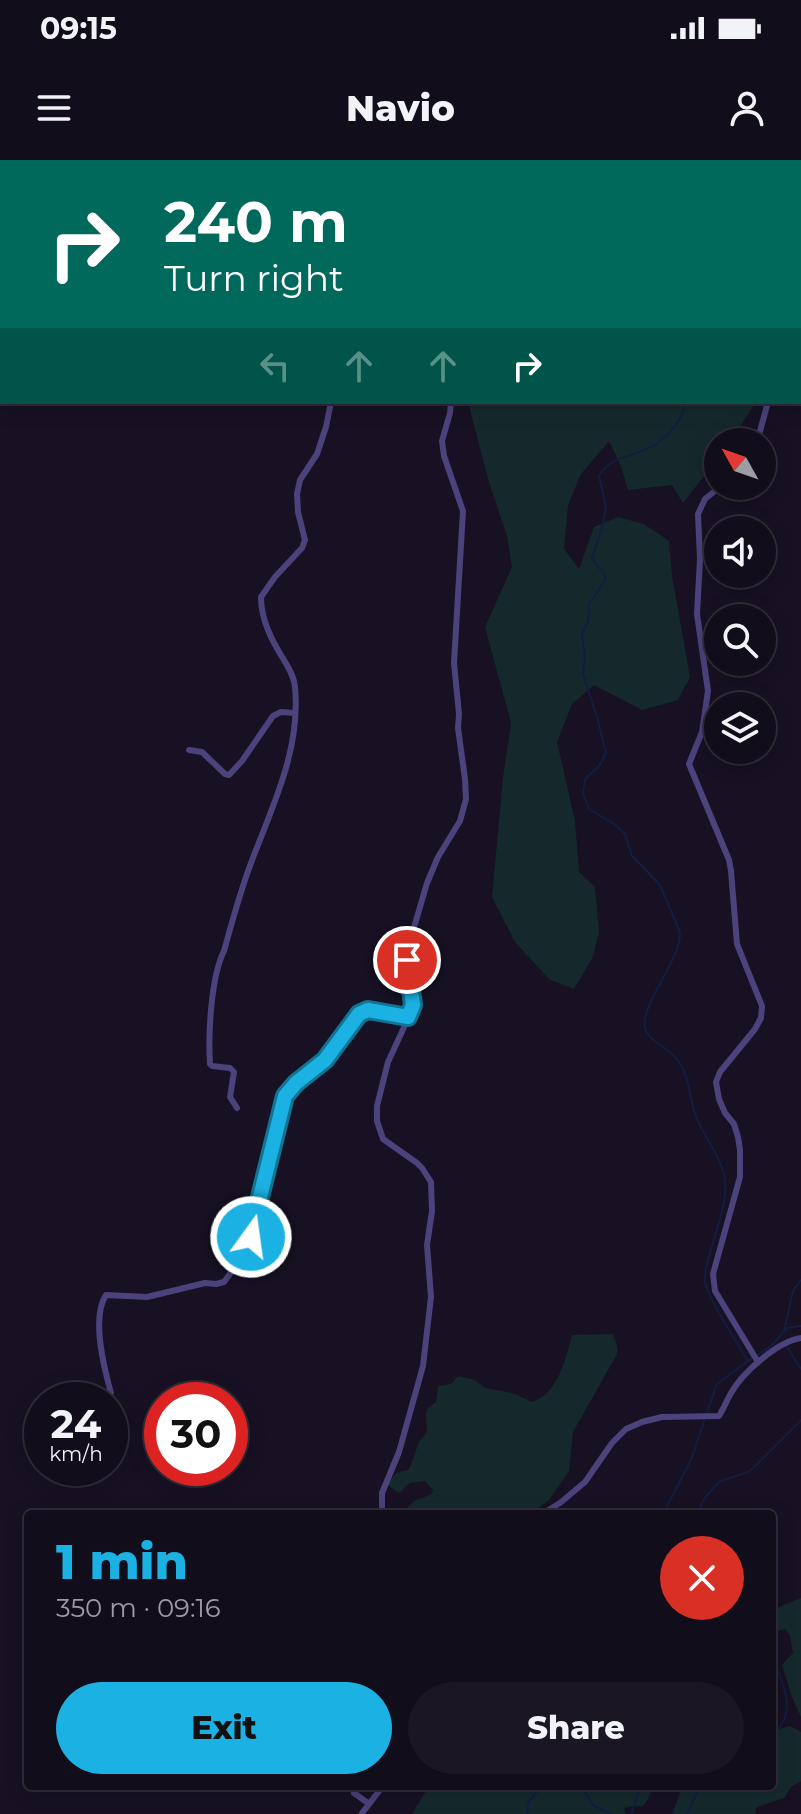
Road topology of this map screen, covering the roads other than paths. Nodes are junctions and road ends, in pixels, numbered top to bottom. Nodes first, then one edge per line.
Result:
1 (331, 404) edge
2 (451, 404) edge
3 (767, 404) edge
4 (761, 428) edge
5 (705, 500) edge
6 (295, 713) junction
7 (189, 750) dead end
8 (408, 1017) junction
9 (237, 1108) dead end
10 (801, 1338) edge
11 (756, 1358) junction
12 (108, 1382) edge
13 (382, 1510) edge
14 (549, 1510) edge
15 (379, 1790) edge
16 (354, 1793) dead end
17 (368, 1803) junction
18 (362, 1813) edge

1 - 6 street
2 - 8 street
3 - 4 street
5 - 11 street
6 - 7 street
6 - 9 street
8 - 12 street
8 - 13 street
10 - 11 street
11 - 14 street
15 - 17 street
16 - 17 street
17 - 18 street

